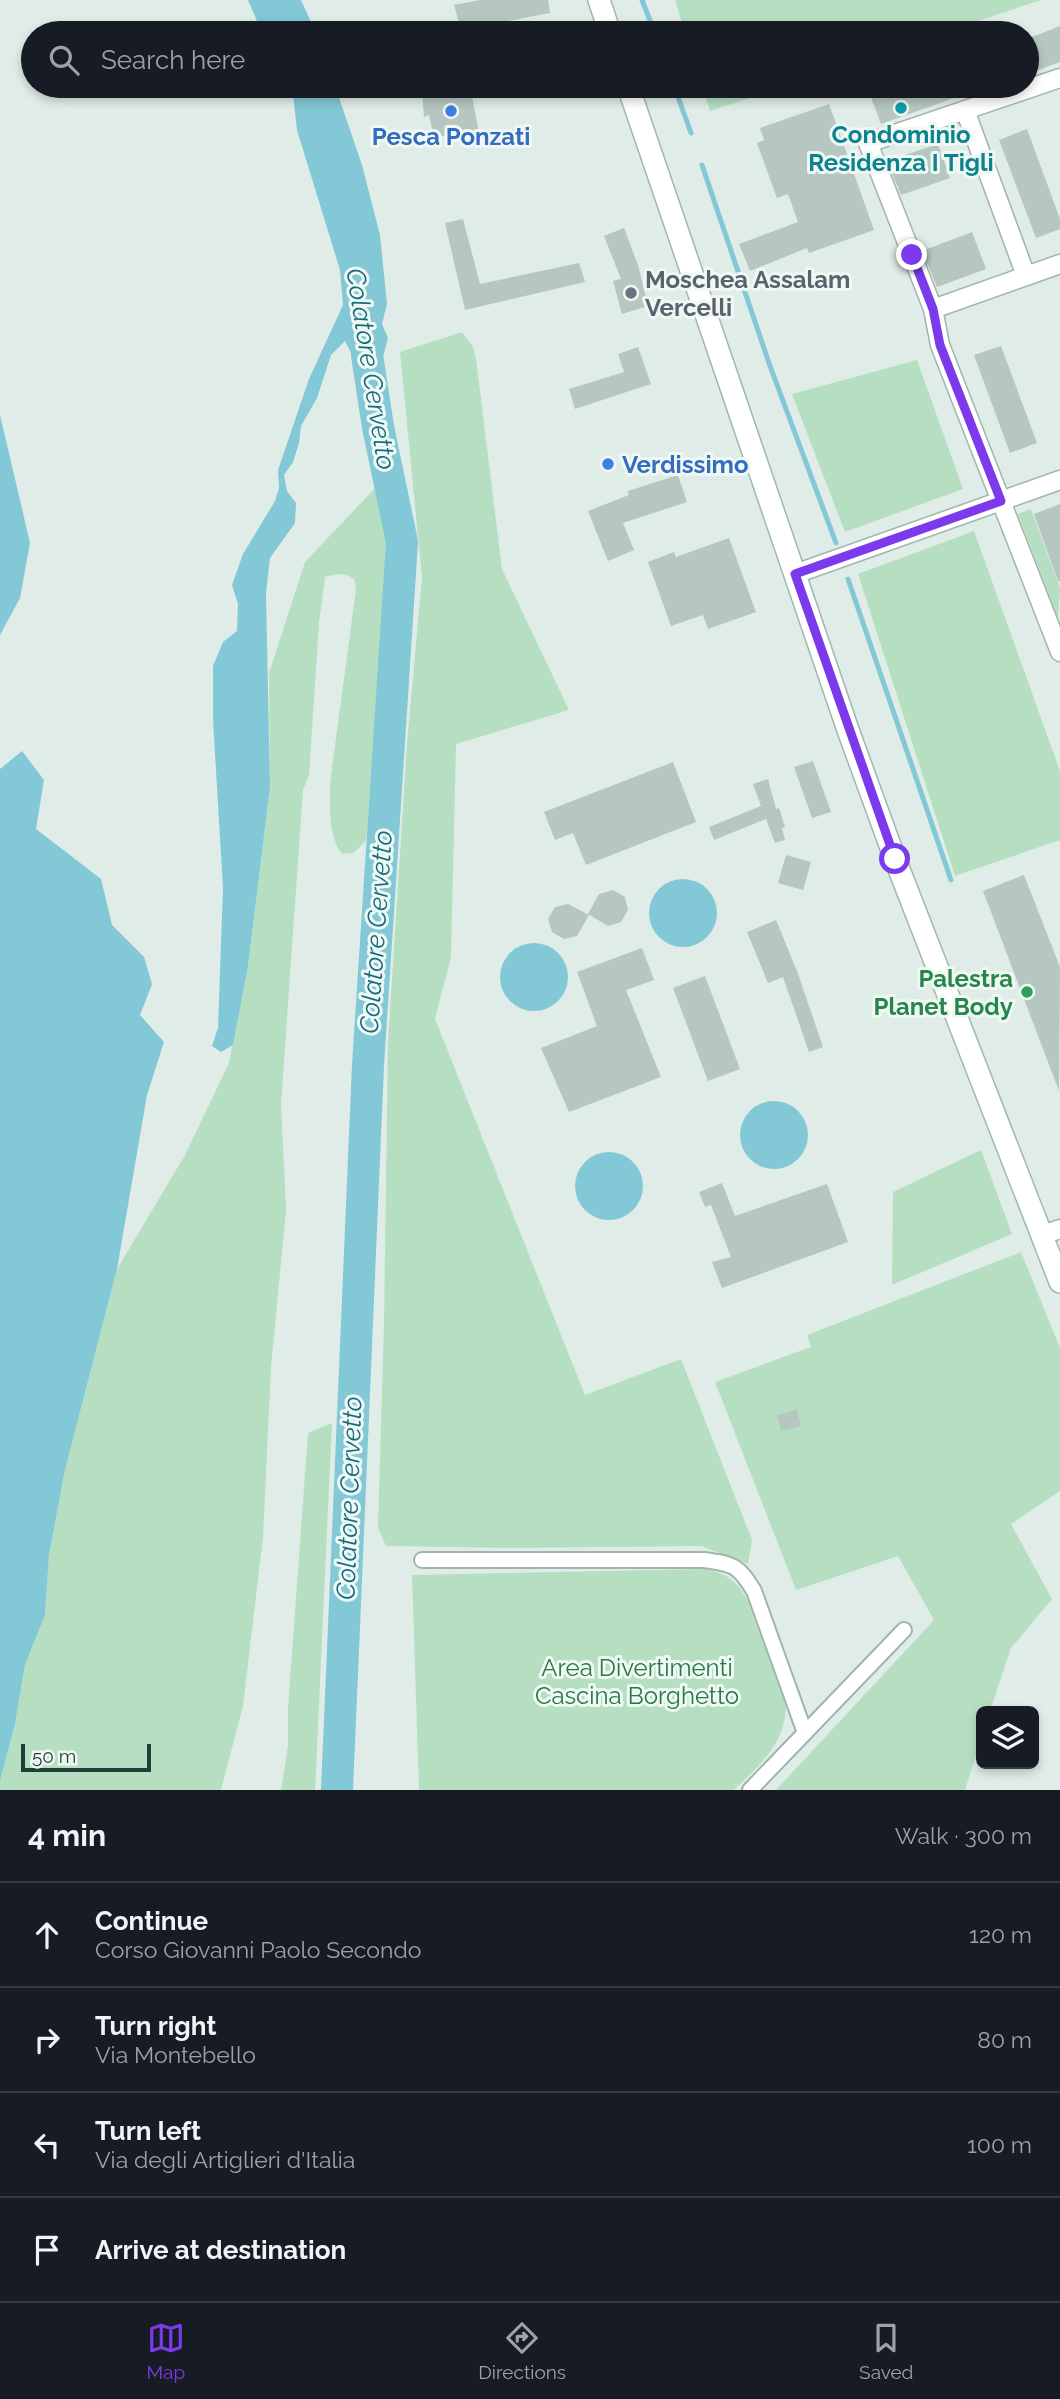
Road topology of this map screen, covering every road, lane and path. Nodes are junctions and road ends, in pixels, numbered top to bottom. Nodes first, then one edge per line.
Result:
1 (599, 0) edge
2 (606, 21) edge
3 (1060, 78) edge
4 (1039, 85) edge
5 (632, 98) edge
6 (1001, 98) edge
7 (965, 110) junction
8 (1060, 264) edge
9 (1026, 276) junction
10 (933, 309) junction
11 (1060, 480) edge
12 (1001, 501) junction
13 (795, 574) junction
14 (1060, 652) edge
15 (1051, 1232) edge
16 (1060, 1282) edge
17 (422, 1560) dead end
18 (904, 1630) dead end
19 (805, 1733) junction
20 (750, 1790) edge

1 - 2 main road
3 - 4 street
5 - 13 main road
6 - 7 street
7 - 9 street
7 - 10 street
8 - 9 street
9 - 10 street
10 - 12 street
11 - 12 street
12 - 13 street
12 - 14 street
13 - 15 main road
15 - 16 main road
17 - 19 street
18 - 19 street
19 - 20 street

